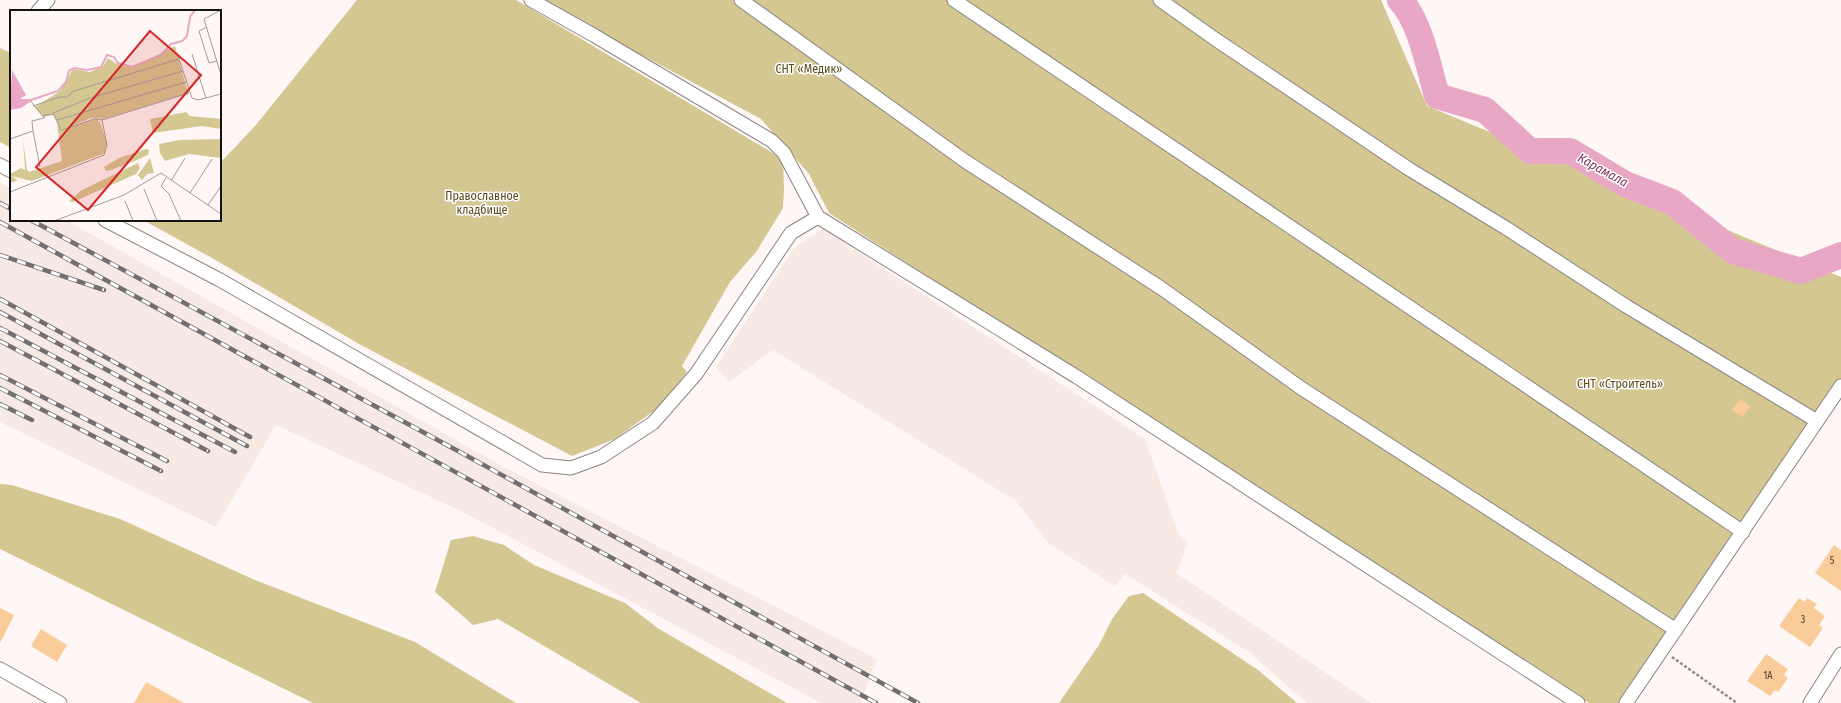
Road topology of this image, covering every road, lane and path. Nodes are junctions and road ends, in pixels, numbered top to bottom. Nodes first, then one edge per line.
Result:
1 (48, 0) edge
2 (531, 0) edge
3 (741, 0) edge
4 (954, 0) edge
5 (1160, 0) edge
6 (39, 10) edge
7 (0, 165) edge
8 (10, 170) edge
9 (818, 217) junction
10 (107, 221) edge
11 (1841, 386) edge
12 (1817, 421) junction
13 (1744, 532) junction
14 (1676, 630) junction
15 (1841, 654) edge
16 (1669, 655) dead end
17 (0, 669) edge
18 (60, 703) edge
19 (1578, 703) edge
20 (1626, 703) edge
21 (1737, 703) edge
22 (1810, 703) edge

1 - 6 street
2 - 9 street
3 - 14 street
4 - 13 street
5 - 12 street
7 - 8 street
9 - 10 street
9 - 19 street
11 - 12 street
12 - 13 street
13 - 14 street
14 - 20 street
15 - 22 street
16 - 21 path
17 - 18 street

